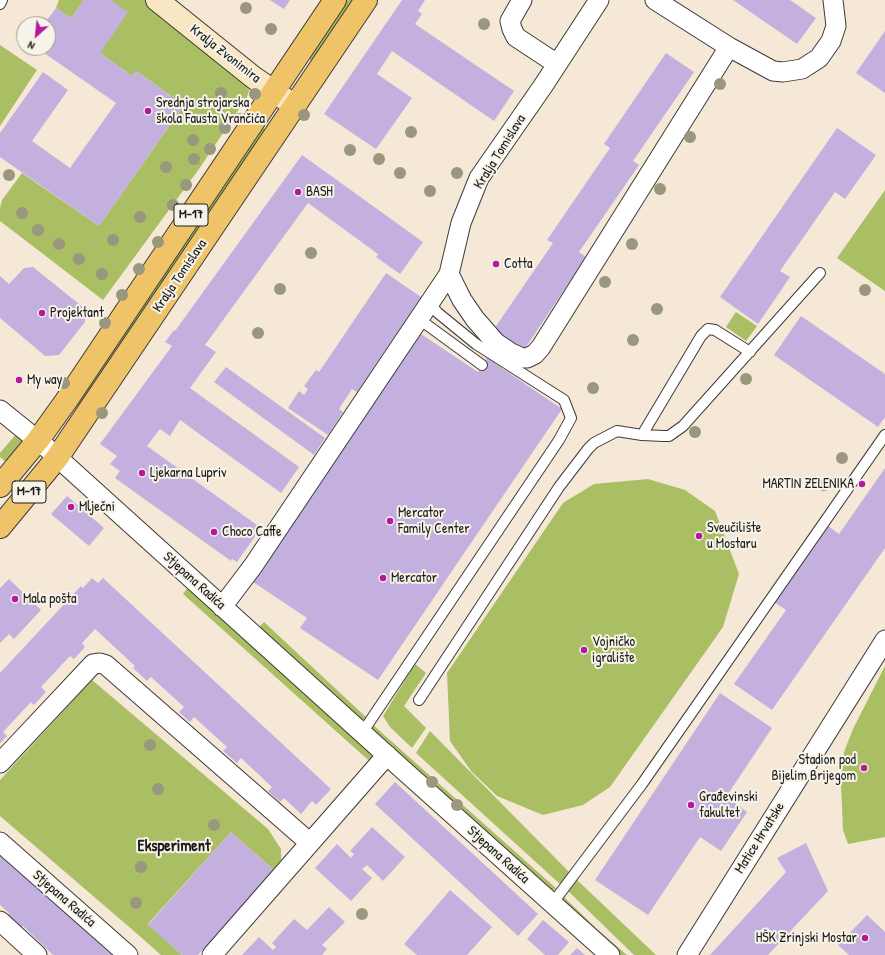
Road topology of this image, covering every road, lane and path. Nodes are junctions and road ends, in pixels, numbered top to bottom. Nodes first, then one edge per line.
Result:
1 (2, 0) edge
2 (157, 0) edge
3 (335, 0) edge
4 (366, 0) edge
5 (522, 0) edge
6 (599, 0) edge
7 (655, 0) edge
8 (833, 0) edge
9 (0, 4) edge
10 (729, 47) junction
11 (557, 64) junction
12 (273, 92) junction
13 (294, 106) junction
14 (820, 273) dead end
15 (438, 295) junction
16 (750, 352) junction
17 (482, 365) dead end
18 (0, 410) edge
19 (642, 435) junction
20 (885, 435) edge
21 (38, 440) junction
22 (57, 458) junction
23 (0, 486) edge
24 (0, 526) edge
25 (222, 607) junction
26 (885, 640) edge
27 (419, 700) dead end
28 (362, 733) junction
29 (387, 755) junction
30 (0, 763) edge
31 (0, 842) edge
32 (310, 843) junction
33 (552, 904) junction
34 (0, 921) edge
35 (37, 955) edge
36 (128, 955) edge
37 (212, 955) edge
38 (610, 955) edge
39 (687, 955) edge

1 - 9 lane
2 - 12 main road, Kralja Zvonimira
3 - 12 main road, Kralja Tomislava / M-17
4 - 13 main road, Kralja Tomislava / M-17
5 - 11 street
6 - 11 street, Kralja Tomislava
7 - 10 street
8 - 10 street
10 - 15 street
11 - 15 street, Kralja Tomislava
12 - 13 main road, Kralja Zvonimira
12 - 21 main road, Kralja Tomislava / M-17
13 - 22 main road, Kralja Tomislava / M-17
14 - 16 lane
15 - 17 lane
15 - 25 street, Kralja Tomislava
15 - 28 lane
16 - 19 lane
16 - 19 lane
18 - 21 street, Stjepana Radića
19 - 27 lane
20 - 33 lane
21 - 22 street, Stjepana Radića
21 - 23 main road, Kralja Tomislava / M-17
22 - 24 main road, Kralja Tomislava / M-17
22 - 25 street, Stjepana Radića
25 - 28 street, Stjepana Radića
26 - 39 street, Matice Hrvatske
28 - 29 street, Stjepana Radića
29 - 32 street
29 - 33 street, Stjepana Radića
30 - 32 street
31 - 36 street, Stjepana Radića
32 - 37 street
33 - 38 street, Stjepana Radića
34 - 35 street

